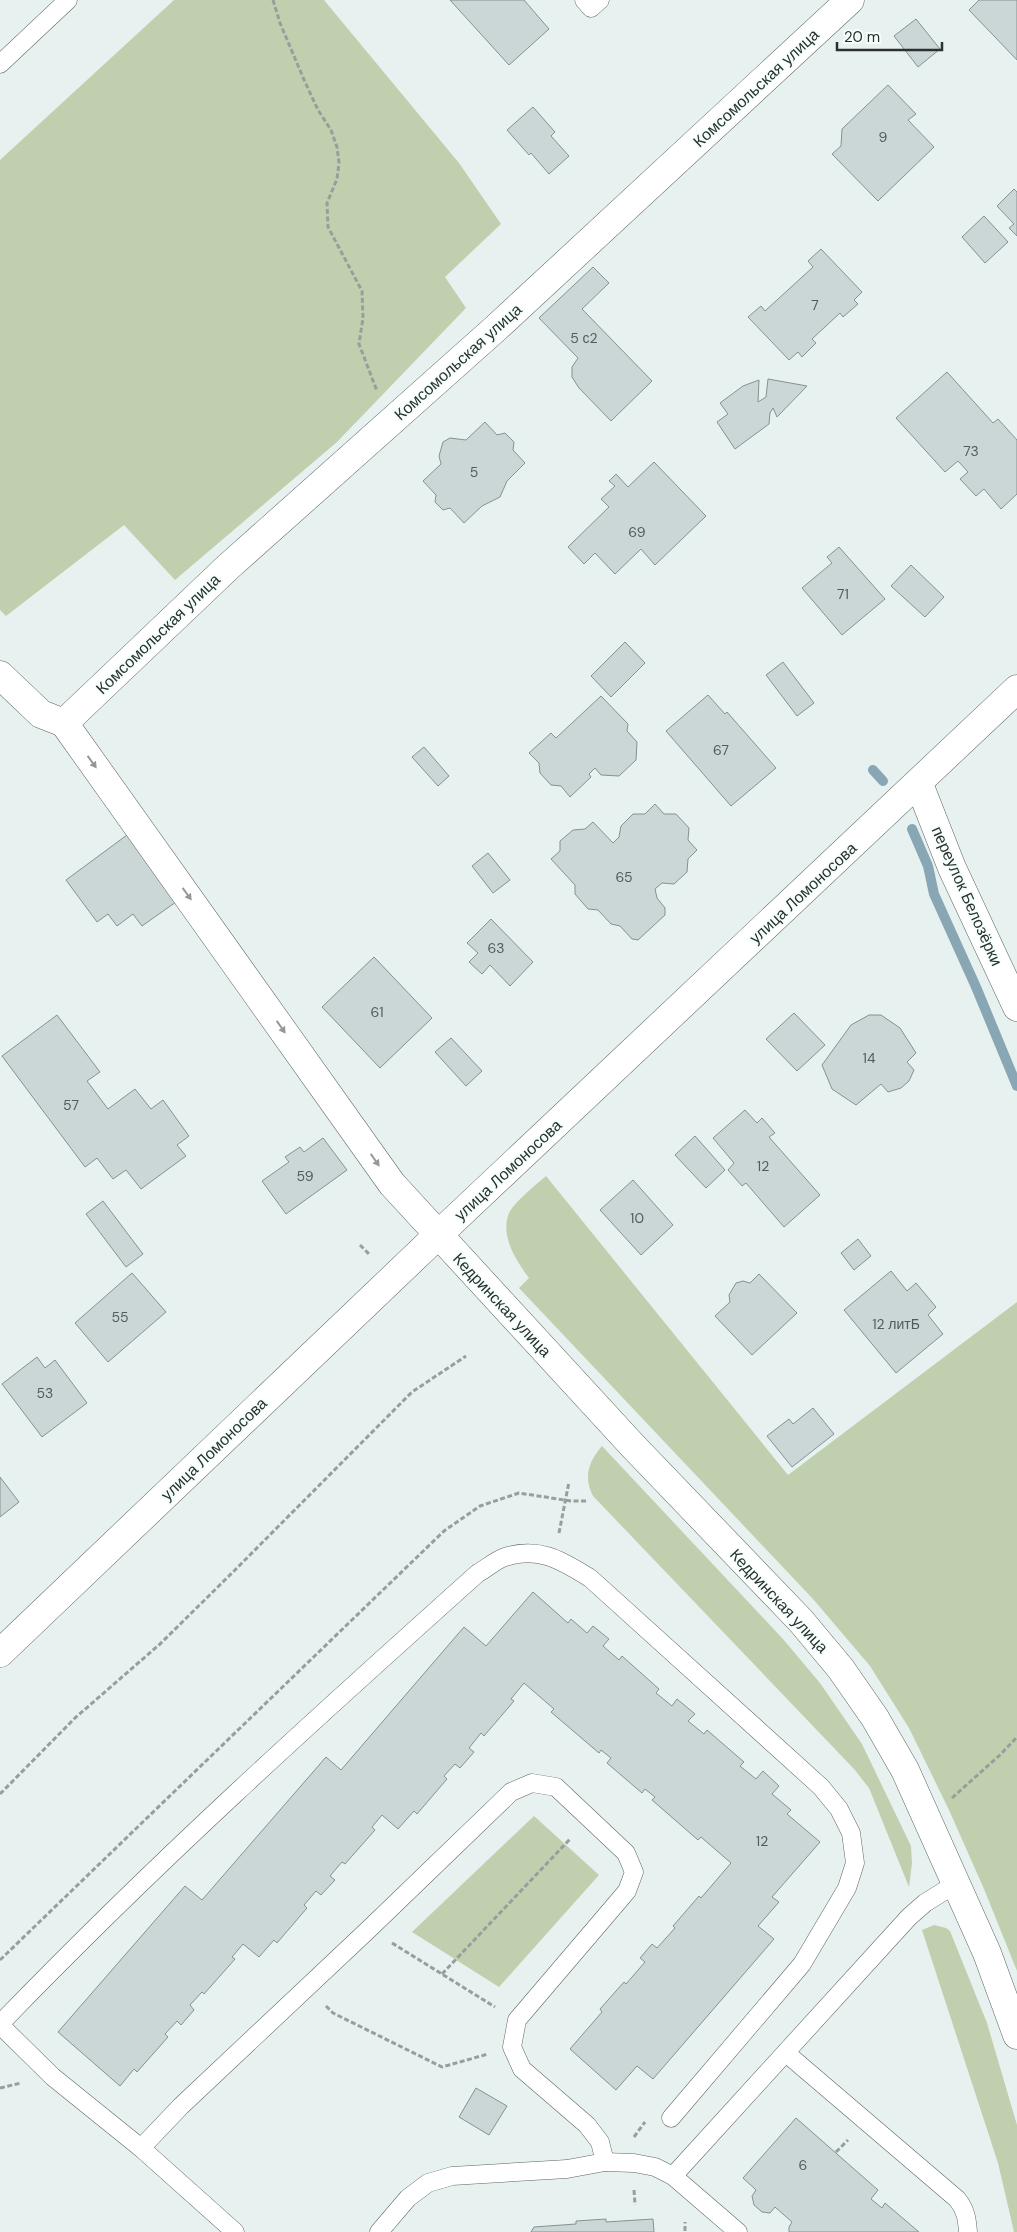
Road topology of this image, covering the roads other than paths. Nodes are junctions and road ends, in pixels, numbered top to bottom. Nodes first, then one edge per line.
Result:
1 (68, 0) edge
2 (584, 0) edge
3 (600, 0) edge
4 (850, 0) edge
5 (0, 64) edge
6 (0, 676) edge
7 (1017, 690) edge
8 (64, 723) junction
9 (919, 784) junction
10 (1017, 1007) edge
11 (438, 1235) junction
12 (0, 1653) edge
13 (957, 1883) junction
14 (0, 2025) edge
15 (1017, 2035) edge
16 (786, 2052) junction
17 (671, 2118) dead end
18 (141, 2148) junction
19 (605, 2162) junction
20 (673, 2176) junction
21 (235, 2232) edge
22 (378, 2232) edge
23 (738, 2232) edge
24 (968, 2232) edge

1 - 5 lane
2 - 3 lane
4 - 8 street, Комсомольская улица
6 - 8 street
7 - 9 street, улица Ломоносова
8 -> 11 street, Кедринская улица
9 - 10 street, переулок Белозёрки
9 - 11 street, улица Ломоносова
11 - 12 street, улица Ломоносова
11 - 13 street, Кедринская улица
13 - 15 street, Кедринская улица
13 - 16 lane
14 - 17 lane
14 - 18 lane
16 - 20 lane
16 - 24 lane
18 - 19 lane
18 - 21 lane
19 - 20 lane
19 - 22 lane
20 - 23 lane

